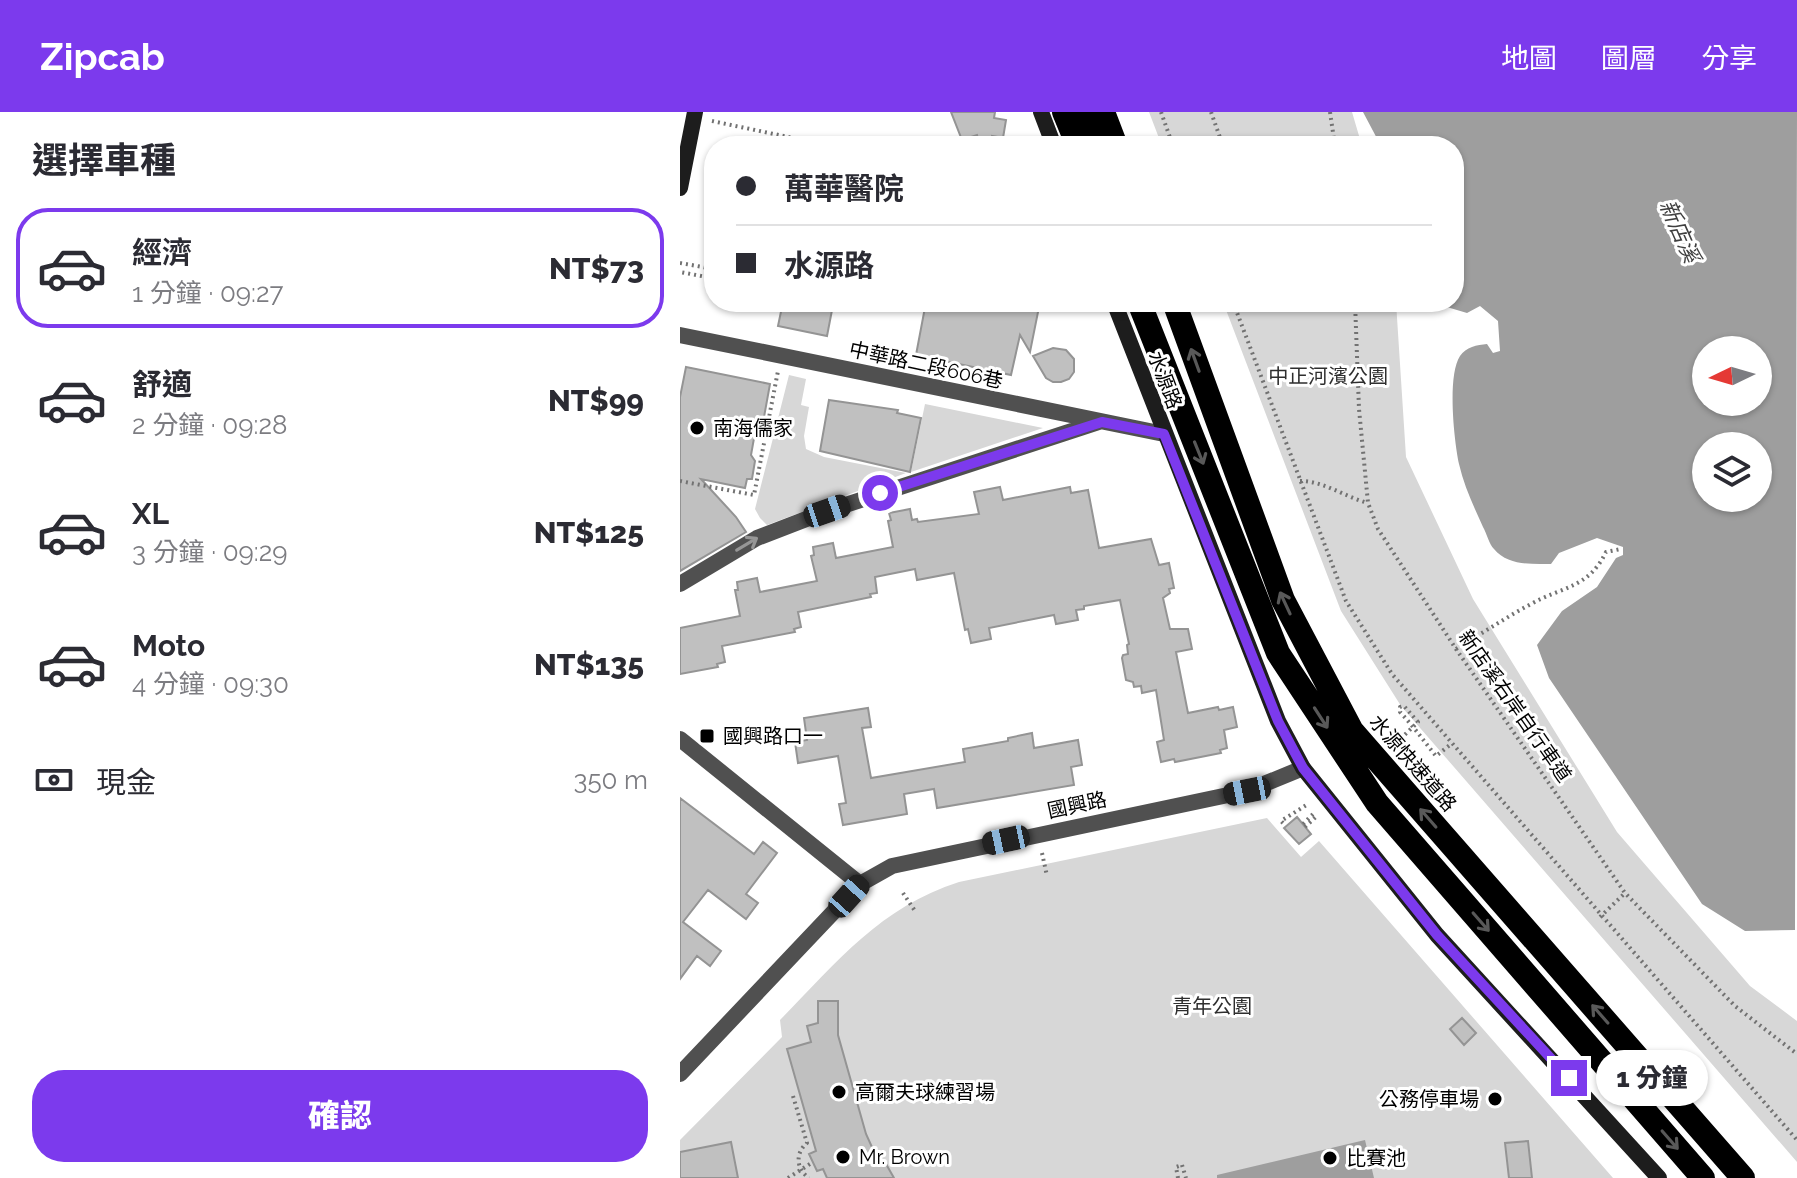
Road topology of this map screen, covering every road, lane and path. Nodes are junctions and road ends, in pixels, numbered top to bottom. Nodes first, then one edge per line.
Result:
1 (1041, 112) edge
2 (1064, 112) edge
3 (1084, 112) edge
4 (1103, 112) edge
5 (1161, 112) edge
6 (1211, 112) edge
7 (1330, 112) edge
8 (694, 115) edge
9 (787, 136) edge
10 (1050, 136) edge
11 (1074, 136) edge
12 (1095, 136) edge
13 (1112, 136) edge
14 (1169, 136) edge
15 (1219, 136) edge
16 (1334, 136) edge
17 (680, 188) edge
18 (680, 263) edge
19 (704, 267) edge
20 (680, 272) edge
21 (704, 276) edge
22 (1118, 312) edge
23 (1143, 312) edge
24 (1178, 312) edge
25 (1237, 312) edge
26 (1355, 312) edge
27 (680, 335) edge
28 (781, 356) junction
29 (1102, 422) junction
30 (1164, 434) junction
31 (680, 481) edge
32 (1300, 481) junction
33 (1368, 503) junction
34 (1621, 549) dead end
35 (680, 584) edge
36 (1456, 649) junction
37 (1418, 722) dead end
38 (680, 739) edge
39 (1451, 744) junction
40 (1303, 768) junction
41 (1308, 804) dead end
42 (1317, 810) dead end
43 (1283, 823) dead end
44 (1303, 824) dead end
45 (1042, 853) dead end
46 (1047, 876) dead end
47 (860, 884) junction
48 (903, 893) dead end
49 (1625, 893) junction
50 (915, 911) dead end
51 (1600, 917) junction
52 (1797, 1054) edge
53 (680, 1074) edge
54 (793, 1096) dead end
55 (1797, 1140) edge
56 (813, 1162) dead end
57 (798, 1163) junction
58 (791, 1164) dead end
59 (801, 1169) junction
60 (788, 1178) edge
61 (809, 1178) edge
62 (1178, 1178) edge
63 (1186, 1178) edge
64 (1659, 1178) edge
65 (1703, 1178) edge
66 (1743, 1178) edge

1 - 10 street
2 - 11 highway
3 - 12 highway
4 - 13 highway
5 - 14 path
6 - 15 path
7 - 16 path
8 - 9 path
8 - 17 street
18 - 19 path
20 - 21 path
22 - 30 street, 水源路
23 -> 65 highway
66 -> 24 highway, 水源快速道路
25 - 32 path
26 - 33 path, 新店溪右岸自行車道
27 - 28 street, 中華路二段606巷
28 - 29 street, 中華路二段606巷
28 - 31 path
29 - 30 street, 中華路二段606巷
35 -> 29 street
30 - 40 street, 水源路
32 - 33 path
32 - 39 path
33 - 36 path, 新店溪右岸自行車道
34 - 36 path
36 - 49 path, 新店溪右岸自行車道
37 - 39 path
38 - 47 street
39 - 51 path
40 - 47 street, 國興路
40 - 64 street, 水源路
41 - 43 path
42 - 44 path
45 - 46 path
47 - 53 street, 國興路
48 - 50 path
49 - 51 path
49 - 52 path, 新店溪右岸自行車道
51 - 55 path
54 - 57 path
56 - 59 path
57 - 58 path
57 - 59 path
59 - 60 path
59 - 61 path
62 - 63 path

